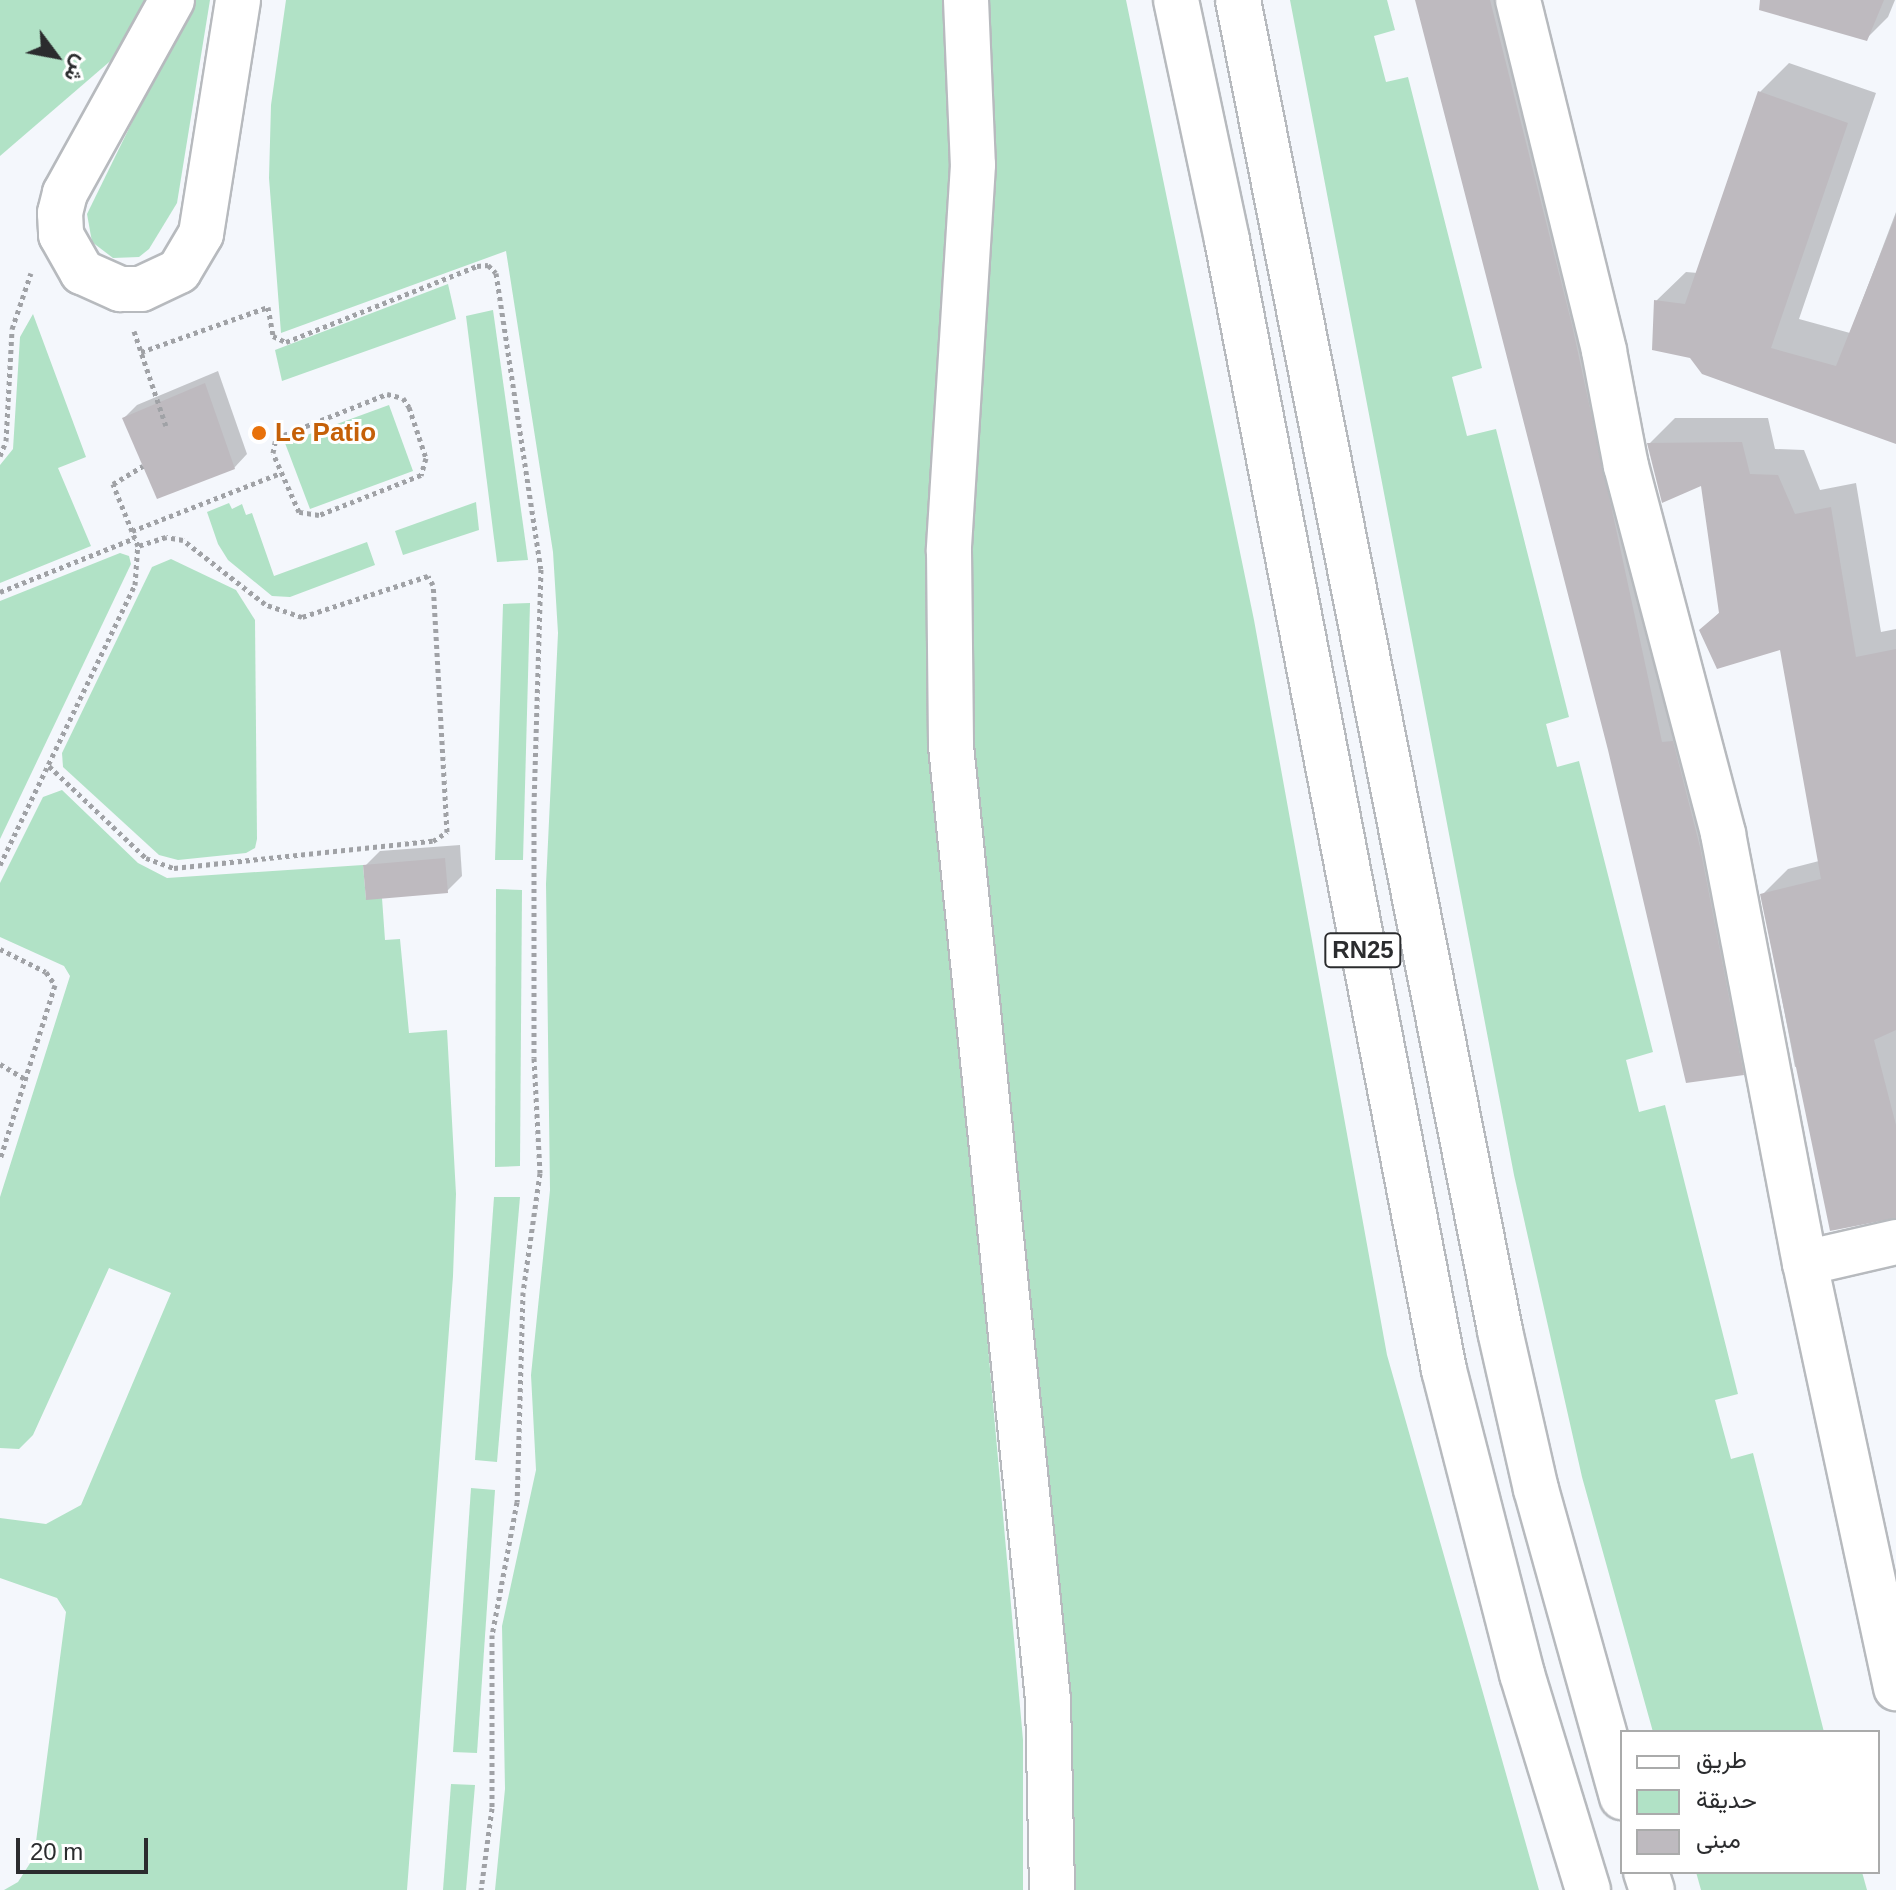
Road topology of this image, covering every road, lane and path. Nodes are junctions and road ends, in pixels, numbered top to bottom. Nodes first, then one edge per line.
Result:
1 (172, 0) edge
2 (238, 0) edge
3 (966, 0) edge
4 (1176, 0) edge
5 (1238, 0) edge
6 (1518, 0) edge
7 (61, 235) junction
8 (120, 289) junction
9 (141, 352) junction
10 (166, 426) dead end
11 (0, 456) edge
12 (143, 466) dead end
13 (281, 473) junction
14 (134, 534) junction
15 (138, 546) junction
16 (0, 592) edge
17 (49, 766) junction
18 (0, 865) edge
19 (0, 949) edge
20 (0, 1064) edge
21 (25, 1079) junction
22 (0, 1159) edge
23 (1896, 1242) edge
24 (1805, 1263) junction
25 (1896, 1688) edge
26 (1620, 1790) edge
27 (481, 1890) edge
28 (1052, 1890) edge
29 (1588, 1890) edge

1 - 7 main road
2 - 8 main road
3 - 28 main road
4 - 29 main road, RN25
5 - 26 main road, RN25
6 - 24 main road
7 - 8 main road
7 - 11 path
8 - 9 path
9 - 10 path
9 - 27 path
12 - 14 path
13 - 13 path
13 - 14 path
14 - 15 path
14 - 16 path
15 - 17 path
15 - 17 path
17 - 18 path
19 - 21 path
20 - 21 path
21 - 22 path
23 - 24 main road
24 - 25 main road

